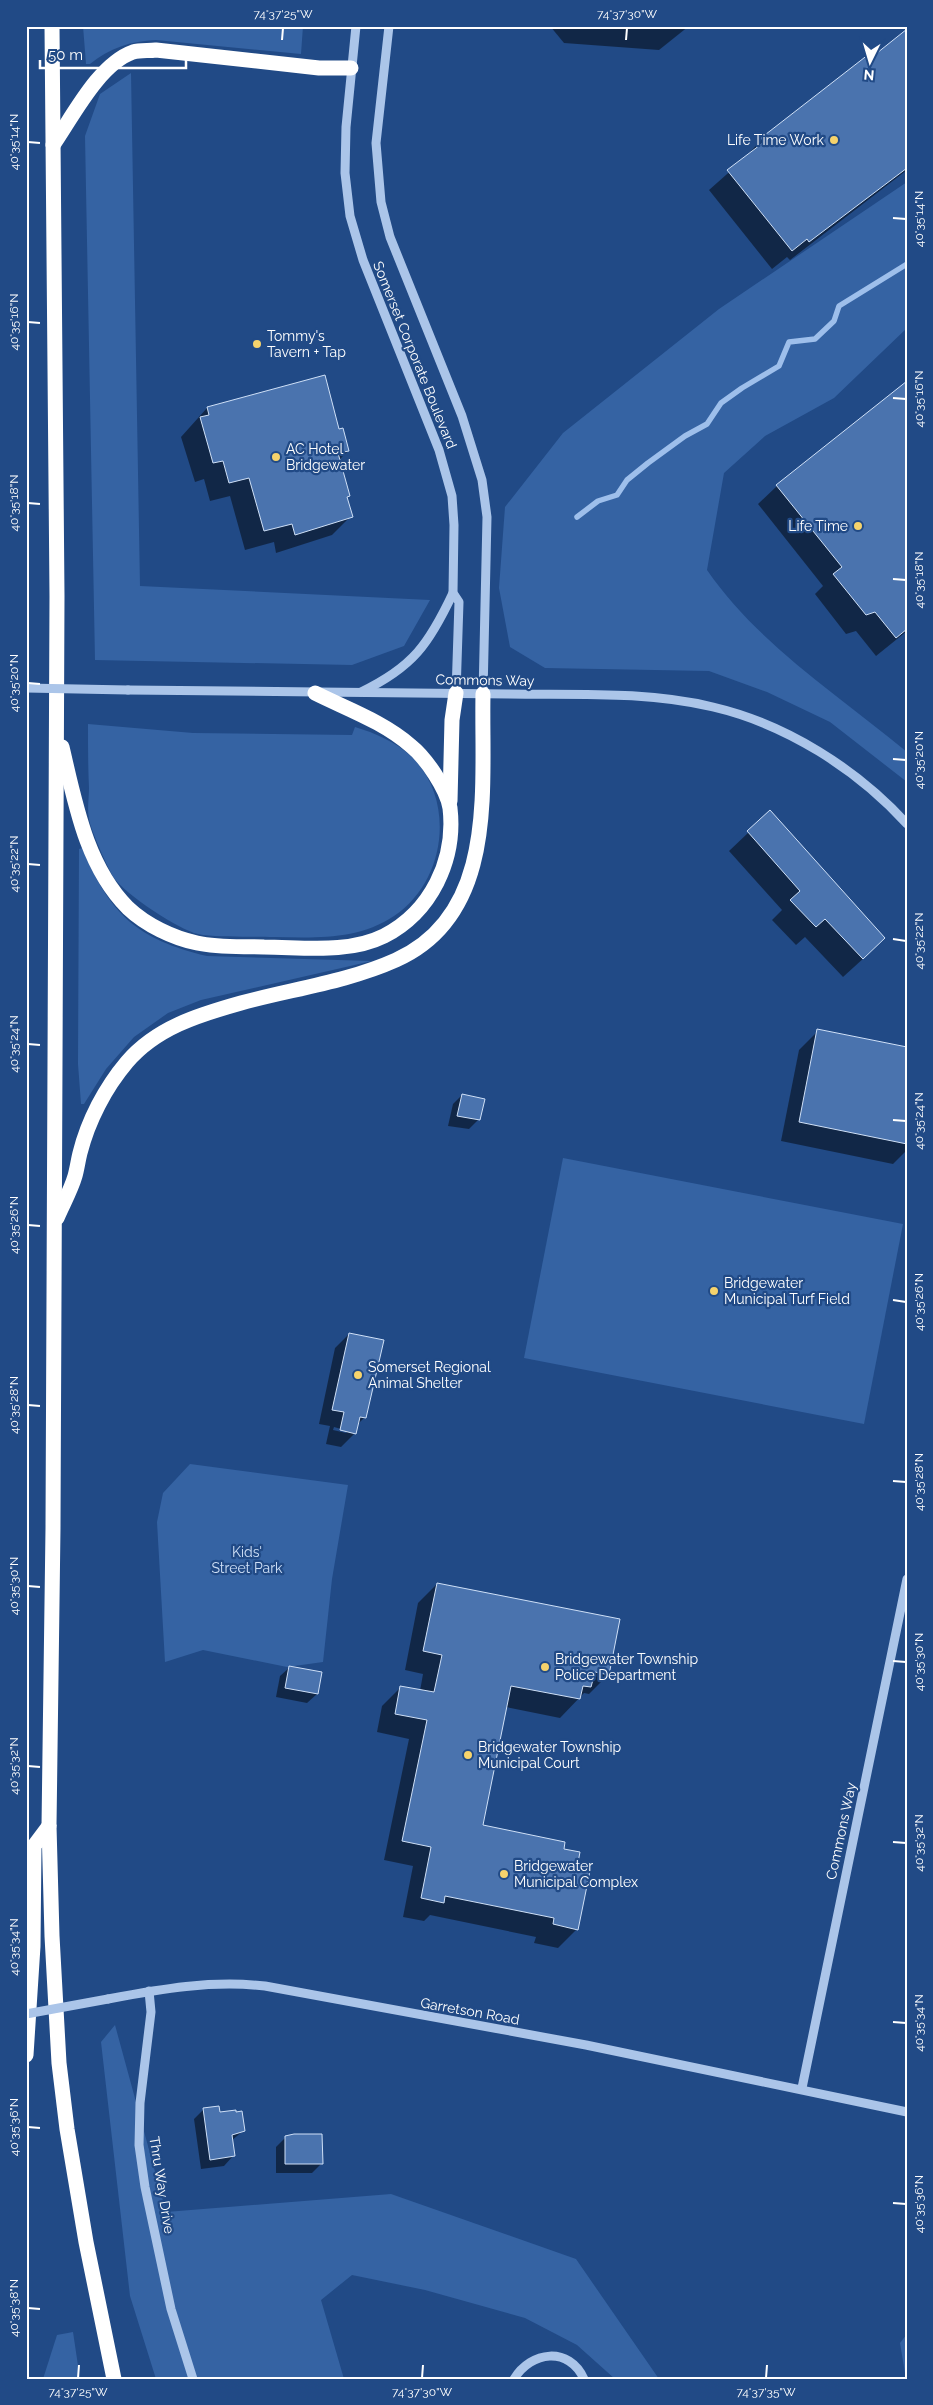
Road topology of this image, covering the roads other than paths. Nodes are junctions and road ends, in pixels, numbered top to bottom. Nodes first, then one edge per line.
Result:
1 (52, 26) edge
2 (356, 26) edge
3 (390, 26) edge
4 (350, 68) junction
5 (53, 145) junction
6 (453, 592) junction
7 (26, 688) edge
8 (315, 693) junction
9 (358, 693) junction
10 (456, 693) junction
11 (483, 694) junction
12 (56, 725) junction
13 (450, 806) junction
14 (907, 824) edge
15 (54, 1224) junction
16 (907, 1579) edge
17 (49, 1826) junction
18 (149, 1992) junction
19 (26, 2014) edge
20 (26, 2055) edge
21 (802, 2088) junction
22 (907, 2112) edge
23 (100, 2307) junction
24 (114, 2379) edge
25 (123, 2379) edge
26 (193, 2379) edge
27 (514, 2379) edge
28 (584, 2379) edge

1 - 5 highway
2 - 4 street, Somerset Corporate Boulevard
3 - 11 street, Somerset Corporate Boulevard
4 - 5 highway
4 - 6 street, Somerset Corporate Boulevard
5 - 12 highway
6 - 9 street
6 - 10 street, Somerset Corporate Boulevard
7 - 8 street, Commons Way, bridge
8 - 9 street, Commons Way
8 - 13 highway
9 - 10 street, Commons Way
10 - 11 street, Commons Way
10 - 13 highway
11 - 14 street, Commons Way
11 - 15 highway
12 - 13 highway
12 - 15 highway
15 - 17 highway
16 - 21 street, Commons Way
17 - 20 highway
17 - 23 highway
18 - 19 street, Garretson Road, bridge
18 - 21 street, Garretson Road
18 - 26 street, Thru Way Drive
21 - 22 street, Garretson Road
23 - 24 highway
23 - 25 highway
27 - 28 street

